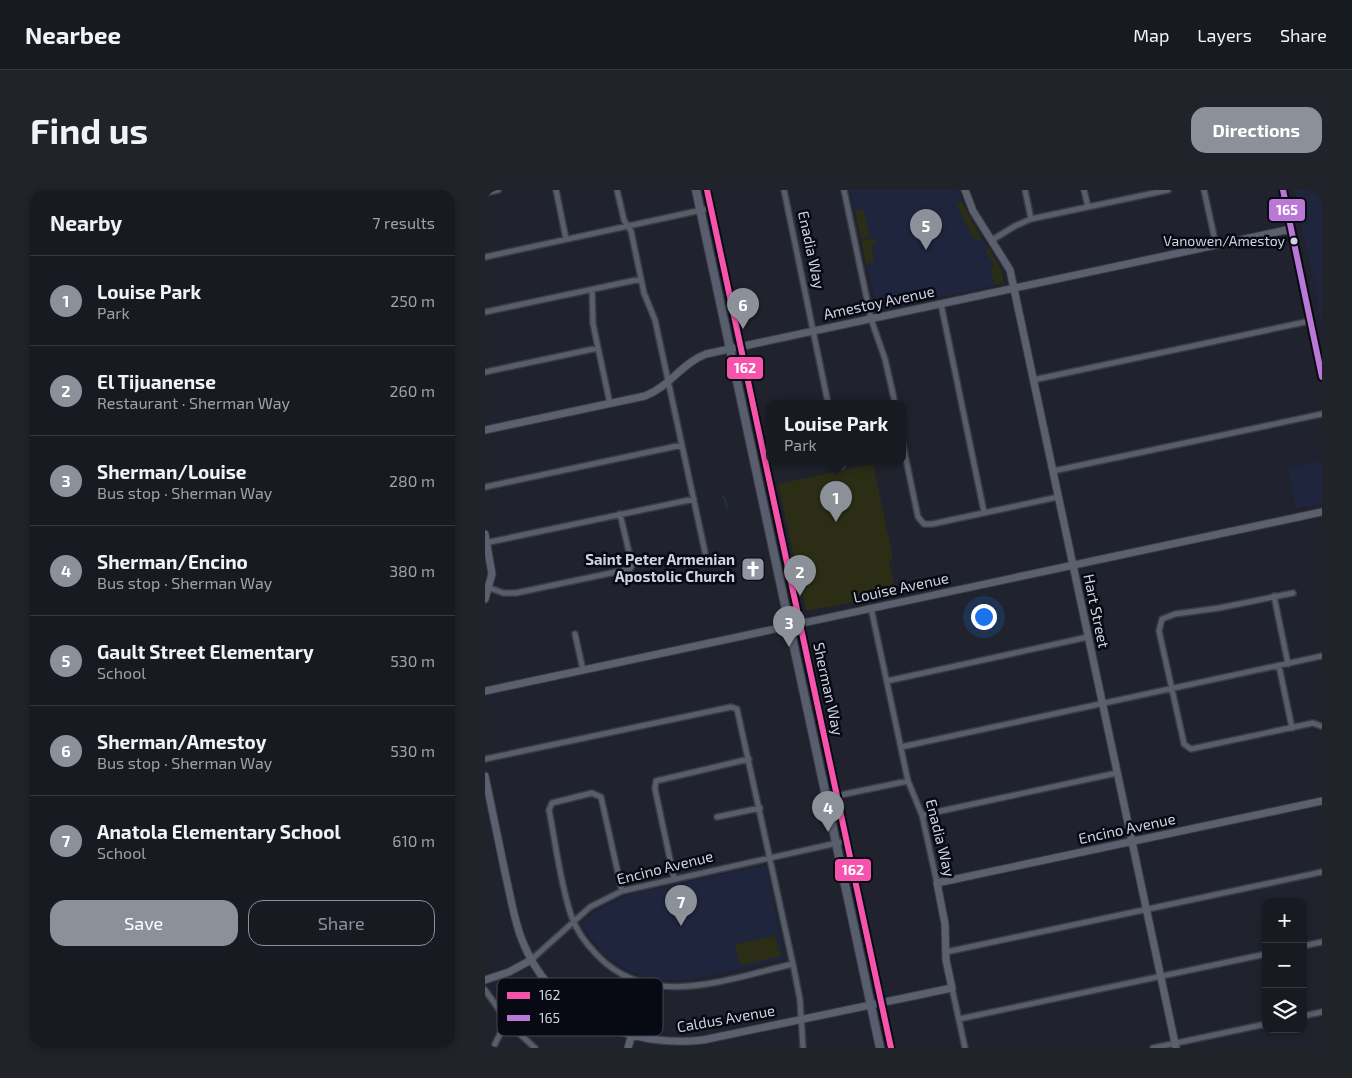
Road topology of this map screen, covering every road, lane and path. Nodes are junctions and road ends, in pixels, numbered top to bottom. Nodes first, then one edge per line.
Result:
1 (498, 190) edge
2 (556, 190) edge
3 (617, 190) edge
4 (696, 190) edge
5 (707, 190) edge
6 (784, 190) edge
7 (844, 190) edge
8 (965, 190) edge
9 (1025, 190) edge
10 (1084, 190) edge
11 (1168, 190) edge
12 (1205, 190) edge
13 (1283, 190) edge
14 (1145, 192) edge
15 (485, 193) edge
16 (711, 208) junction
17 (1088, 208) junction
18 (701, 210) junction
19 (1031, 219) junction
20 (628, 226) junction
21 (1291, 229) junction
22 (566, 239) junction
23 (992, 240) junction
24 (1216, 245) junction
25 (485, 257) edge
26 (641, 279) junction
27 (1013, 288) junction
28 (592, 290) junction
29 (941, 304) junction
30 (485, 312) edge
31 (871, 319) junction
32 (1310, 320) junction
33 (814, 331) junction
34 (740, 347) junction
35 (598, 348) junction
36 (731, 349) junction
37 (485, 372) edge
38 (1322, 377) edge
39 (1033, 380) junction
40 (669, 382) junction
41 (828, 400) edge
42 (894, 400) edge
43 (611, 404) junction
44 (1322, 414) edge
45 (485, 430) edge
46 (682, 445) junction
47 (906, 459) edge
48 (1053, 471) junction
49 (485, 487) edge
50 (1058, 496) junction
51 (694, 499) junction
52 (984, 512) junction
53 (1322, 512) edge
54 (620, 514) junction
55 (485, 534) edge
56 (486, 543) edge
57 (705, 552) dead end
58 (1073, 566) junction
59 (490, 588) junction
60 (1293, 593) dead end
61 (1275, 596) junction
62 (485, 599) edge
63 (871, 608) junction
64 (800, 624) junction
65 (789, 626) junction
66 (575, 634) dead end
67 (1088, 637) junction
68 (1322, 656) edge
69 (1288, 664) junction
70 (1279, 666) junction
71 (583, 670) junction
72 (887, 681) junction
73 (1173, 688) junction
74 (485, 691) edge
75 (1102, 704) junction
76 (1321, 726) edge
77 (1292, 728) junction
78 (901, 747) junction
79 (485, 759) edge
80 (749, 759) junction
81 (1117, 773) junction
82 (485, 776) edge
83 (908, 780) junction
84 (837, 796) junction
85 (826, 798) junction
86 (1322, 801) edge
87 (760, 808) junction
88 (922, 815) junction
89 (717, 817) dead end
90 (846, 841) junction
91 (1131, 843) junction
92 (836, 844) junction
93 (771, 858) junction
94 (1322, 872) edge
95 (674, 878) junction
96 (937, 884) junction
97 (622, 891) junction
98 (1146, 909) junction
99 (573, 921) junction
100 (1322, 942) edge
101 (1307, 945) edge
102 (946, 952) junction
103 (1262, 955) edge
104 (531, 960) junction
105 (793, 964) junction
106 (1161, 976) junction
107 (544, 978) edge
108 (632, 978) edge
109 (485, 980) edge
110 (663, 986) edge
111 (952, 988) junction
112 (485, 990) edge
113 (881, 1002) junction
114 (871, 1004) junction
115 (497, 1007) edge
116 (1322, 1012) edge
117 (1307, 1015) edge
118 (801, 1019) junction
119 (959, 1019) junction
120 (1262, 1025) edge
121 (499, 1036) edge
122 (522, 1036) edge
123 (631, 1037) joint
124 (1176, 1046) edge
125 (493, 1048) edge
126 (535, 1048) edge
127 (627, 1048) edge
128 (803, 1048) edge
129 (880, 1048) edge
130 (891, 1048) edge
131 (965, 1048) edge
132 (1153, 1048) edge

1 - 15 street
2 - 22 street
3 - 20 street
4 - 18 main road, Sherman Way
5 - 16 main road, Sherman Way
6 - 33 street, Enadia Way
7 - 31 street
8 - 23 street, Hart Street
9 - 19 street
10 - 17 street
11 - 14 street
12 - 24 street
13 - 21 street
14 - 17 street
16 - 18 street
16 - 34 main road, Sherman Way
17 - 19 street
18 - 20 street
18 - 36 main road, Sherman Way
19 - 23 street
20 - 22 street
20 - 26 street
21 - 24 street, Amestoy Avenue
21 - 32 street
22 - 25 street
23 - 27 street, Hart Street
24 - 27 street, Amestoy Avenue
26 - 28 street
26 - 40 street
27 - 29 street, Amestoy Avenue
27 - 39 street, Hart Street
28 - 30 street
28 - 35 street
29 - 31 street, Amestoy Avenue
29 - 52 street
31 - 33 street, Amestoy Avenue
31 - 42 street
32 - 38 street
32 - 39 street
33 - 34 street, Amestoy Avenue
33 - 41 street, Enadia Way
34 - 36 street, Amestoy Avenue
34 - 64 main road, Sherman Way
35 - 37 street
35 - 43 street
36 - 40 street, Amestoy Avenue
36 - 65 main road, Sherman Way
39 - 48 street, Hart Street
40 - 43 street, Amestoy Avenue
40 - 46 street
43 - 45 street, Amestoy Avenue
44 - 48 street
46 - 49 street
46 - 51 street
47 - 52 street
48 - 50 street, Hart Street
50 - 52 street
50 - 58 street, Hart Street
51 - 54 street
51 - 57 street
53 - 58 street, Louise Avenue
54 - 56 street
54 - 59 street
55 - 56 street
56 - 59 street
58 - 63 street, Louise Avenue
58 - 67 street, Hart Street
59 - 62 street
60 - 61 street
61 - 69 street
61 - 73 street
63 - 64 street, Louise Avenue
63 - 72 street, Enadia Way
64 - 65 street, Louise Avenue
64 - 84 main road, Sherman Way
65 - 71 street, Louise Avenue
65 - 85 main road, Sherman Way
66 - 71 street
67 - 72 street
67 - 75 street, Hart Street
68 - 69 street
69 - 70 street
70 - 73 street
70 - 77 street
71 - 74 street, Louise Avenue
72 - 78 street, Enadia Way
73 - 75 street
73 - 77 street
75 - 78 street
75 - 81 street, Hart Street
76 - 77 street
78 - 83 street, Enadia Way
79 - 80 street
80 - 87 street
80 - 95 street
81 - 88 street
81 - 91 street, Hart Street
82 - 104 street, Caldus Avenue
83 - 84 street
83 - 88 street, Enadia Way
84 - 85 street
84 - 90 main road, Sherman Way
85 - 92 main road, Sherman Way
86 - 91 street, Encino Avenue
87 - 89 street
87 - 93 street
88 - 96 street, Enadia Way
90 - 92 street, Encino Avenue
90 - 113 main road, Sherman Way
91 - 96 street, Encino Avenue
91 - 98 street, Hart Street
92 - 93 street, Encino Avenue
92 - 114 main road, Sherman Way
93 - 95 street, Encino Avenue
93 - 105 street
94 - 98 street
95 - 97 street, Encino Avenue
96 - 102 street, Enadia Way
97 - 99 street, Encino Avenue
97 - 99 street
98 - 102 street
98 - 106 street, Hart Street
99 - 104 street, Encino Avenue
99 - 108 street
100 - 101 street
102 - 111 street, Enadia Way
103 - 106 street
104 - 107 street, Caldus Avenue
104 - 109 street, Encino Avenue
105 - 110 street
105 - 118 street
106 - 119 street
106 - 124 street, Hart Street
111 - 113 street, Caldus Avenue
111 - 119 street, Enadia Way
112 - 115 street
113 - 114 street, Caldus Avenue
113 - 130 main road, Sherman Way
114 - 118 street, Caldus Avenue
114 - 129 main road, Sherman Way
116 - 117 street
118 - 123 street, Caldus Avenue
118 - 128 street
119 - 131 street, Enadia Way
120 - 124 street
121 - 125 street
122 - 126 street
123 - 127 street
124 - 132 street

